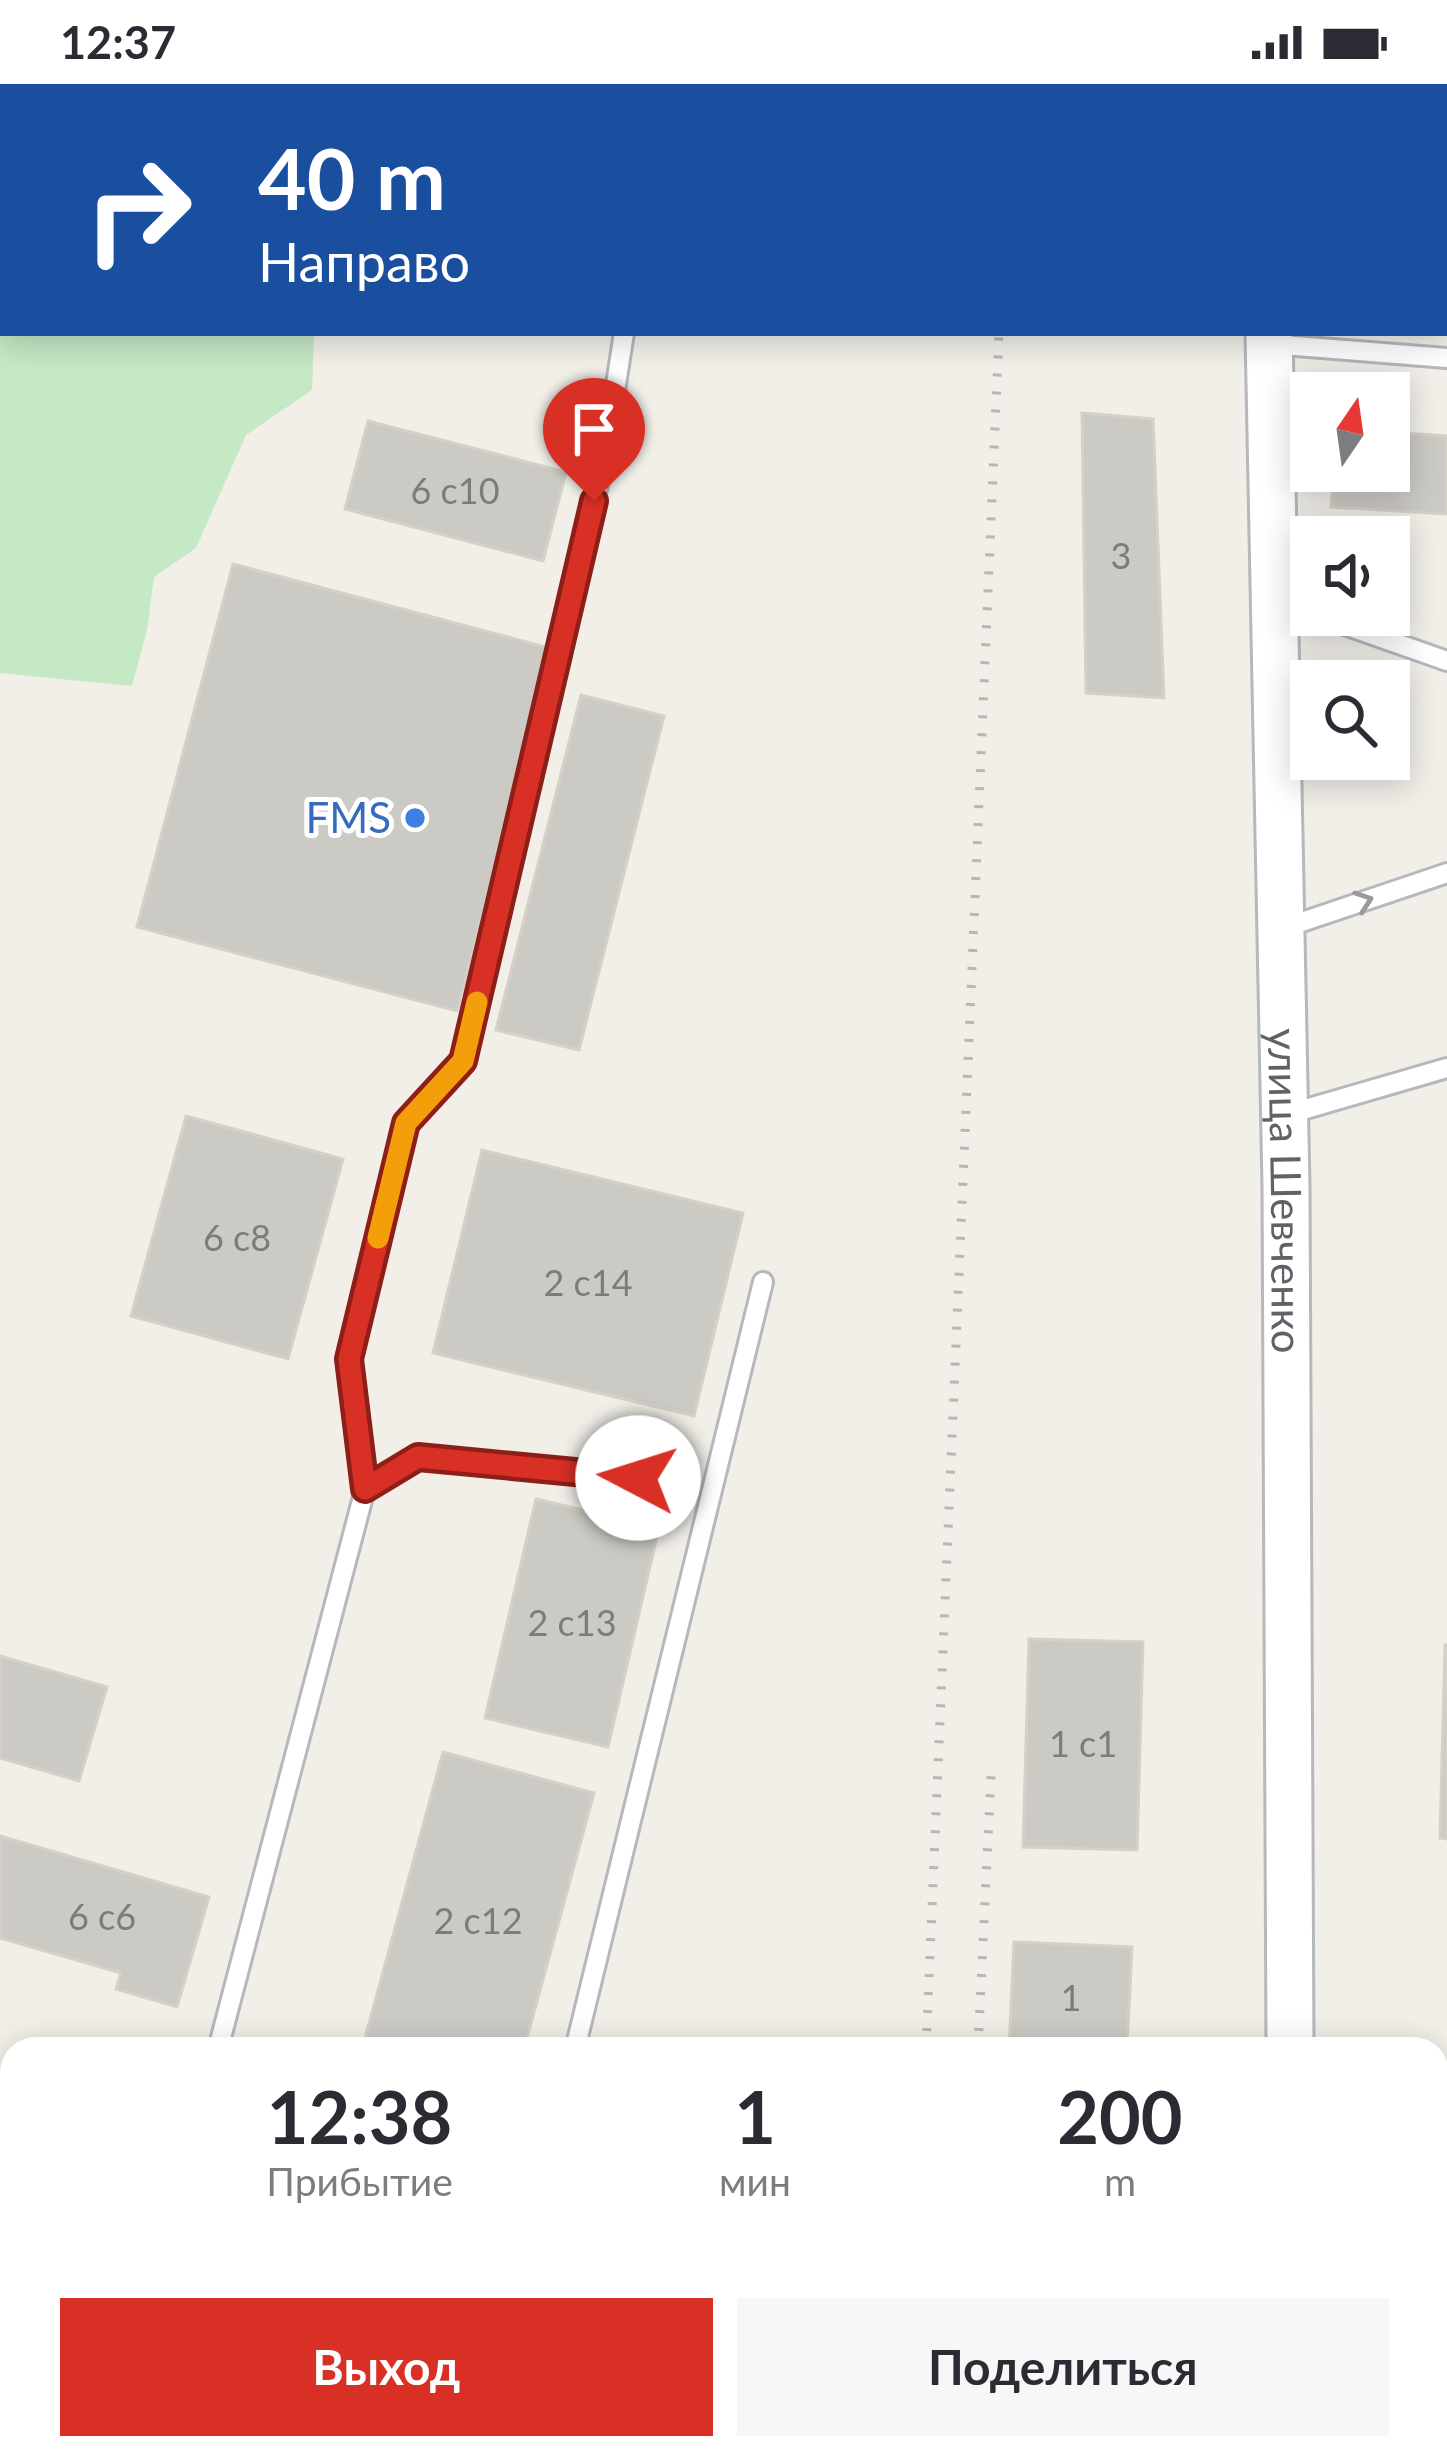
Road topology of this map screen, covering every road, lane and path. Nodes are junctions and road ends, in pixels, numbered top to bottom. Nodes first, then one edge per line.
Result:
1 (624, 336) edge
2 (1269, 339) edge
3 (1447, 358) edge
4 (1290, 522) edge
5 (1298, 636) edge
6 (1376, 636) edge
7 (1447, 661) edge
8 (1447, 873) edge
9 (1281, 928) junction
10 (1447, 1069) edge
11 (1285, 1114) junction
12 (763, 1282) dead end
13 (638, 1478) dead end
14 (365, 1489) junction
15 (221, 2037) edge
16 (578, 2037) edge
17 (1290, 2037) edge

1 - 14 lane
2 - 3 lane
2 - 4 street, улица Шевченко
5 - 9 street, улица Шевченко
6 - 7 lane
9 -> 8 lane
9 - 11 street, улица Шевченко
10 - 11 lane
11 - 17 street, улица Шевченко
12 - 16 lane
13 - 14 lane
14 - 15 lane

